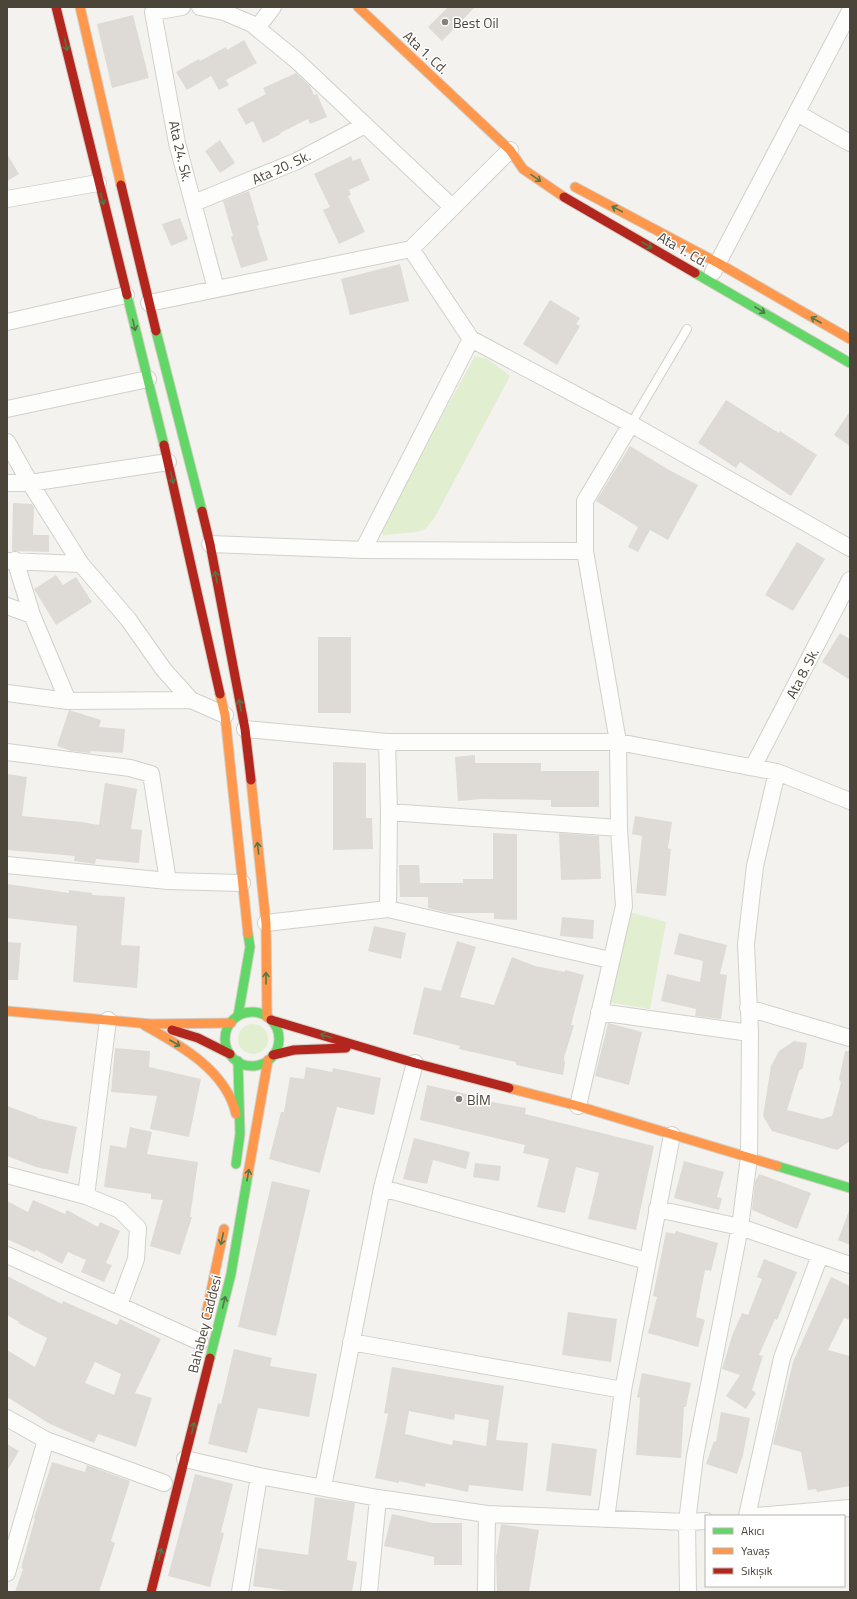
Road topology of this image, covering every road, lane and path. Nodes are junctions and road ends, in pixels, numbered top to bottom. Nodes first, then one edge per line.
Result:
1 (56, 7) edge
2 (80, 7) edge
3 (182, 7) edge
4 (200, 7) edge
5 (273, 7) edge
6 (358, 7) edge
7 (850, 11) edge
8 (257, 28) junction
9 (797, 113) junction
10 (365, 125) junction
11 (850, 143) edge
12 (510, 150) junction
13 (527, 155) dead end
14 (98, 183) junction
15 (570, 184) dead end
16 (7, 199) edge
17 (194, 203) junction
18 (452, 207) junction
19 (411, 248) junction
20 (718, 263) junction
21 (709, 280) junction
22 (216, 289) junction
23 (126, 295) junction
24 (148, 303) junction
25 (7, 322) edge
26 (687, 329) dead end
27 (472, 338) junction
28 (850, 340) edge
29 (850, 363) edge
30 (148, 379) junction
31 (7, 410) edge
32 (630, 424) junction
33 (7, 442) edge
34 (168, 462) junction
35 (7, 483) edge
36 (30, 483) junction
37 (210, 544) junction
38 (850, 548) edge
39 (363, 550) junction
40 (585, 551) junction
41 (11, 560) edge
42 (81, 564) junction
43 (850, 580) edge
44 (7, 606) edge
45 (32, 615) junction
46 (7, 693) edge
47 (190, 700) junction
48 (68, 701) junction
49 (225, 715) junction
50 (245, 729) junction
51 (387, 742) junction
52 (618, 742) junction
53 (7, 752) edge
54 (753, 767) junction
55 (777, 772) junction
56 (850, 800) edge
57 (390, 812) junction
58 (619, 828) junction
59 (7, 865) edge
60 (168, 881) junction
61 (242, 883) junction
62 (388, 909) junction
63 (266, 923) junction
64 (610, 960) junction
65 (748, 1008) junction
66 (7, 1011) edge
67 (599, 1012) junction
68 (238, 1016) junction
69 (269, 1018) junction
70 (108, 1020) junction
71 (231, 1023) junction
72 (141, 1024) junction
73 (151, 1024) junction
74 (750, 1033) junction
75 (850, 1038) edge
76 (363, 1048) junction
77 (230, 1054) junction
78 (271, 1057) junction
79 (238, 1061) junction
80 (415, 1063) junction
81 (578, 1106) junction
82 (240, 1134) junction
83 (672, 1135) junction
84 (748, 1157) junction
85 (7, 1175) edge
86 (235, 1176) dead end
87 (382, 1188) junction
88 (850, 1188) edge
89 (86, 1196) junction
90 (657, 1209) junction
91 (226, 1220) dead end
92 (740, 1227) junction
93 (7, 1255) edge
94 (820, 1255) junction
95 (647, 1261) junction
96 (850, 1264) edge
97 (119, 1305) junction
98 (201, 1338) joint
99 (351, 1342) junction
100 (623, 1390) junction
101 (7, 1418) edge
102 (46, 1440) junction
103 (185, 1459) junction
104 (259, 1476) junction
105 (164, 1483) dead end
106 (323, 1487) junction
107 (378, 1498) junction
108 (850, 1508) edge
109 (487, 1514) junction
110 (747, 1515) edge
111 (767, 1515) edge
112 (606, 1519) junction
113 (705, 1520) edge
114 (687, 1522) junction
115 (9, 1556) edge
116 (7, 1573) edge
117 (151, 1592) edge
118 (240, 1592) edge
119 (369, 1592) edge
120 (486, 1592) edge
121 (688, 1592) edge

1 -> 14 street
2 - 24 street
3 - 17 street, Ata 24. Sk.
4 - 8 street
5 - 8 street
6 - 12 street, Ata 1. Cd.
7 - 9 street
8 - 10 street
9 - 11 street
9 - 20 street
10 - 17 street, Ata 20. Sk.
10 - 18 street
12 - 13 street, Ata 1. Cd.
12 - 18 street
12 -> 21 street, Ata 1. Cd.
14 - 16 street
14 -> 23 street
20 -> 15 street, Ata 1. Cd.
17 - 22 street, Ata 24. Sk.
18 - 19 street
19 - 22 street
19 - 27 street
20 - 21 street
28 -> 20 street, Ata 1. Cd.
21 -> 29 street, Ata 1. Cd.
22 - 24 street
23 - 25 street
23 -> 30 street
24 - 37 street
26 - 32 lane
27 - 32 street
27 - 39 street
30 - 31 street
30 - 34 street
32 - 38 street
32 - 40 street
33 - 36 street
34 - 36 street
34 -> 49 street
35 - 36 street
36 - 42 street
37 - 39 street
50 -> 37 street
39 - 40 street
40 - 52 street
41 - 42 street
41 - 45 street
42 - 47 street
43 - 54 street, Ata 8. Sk.
44 - 45 street
45 - 48 street
46 - 48 street
47 - 48 street
47 - 49 street
49 - 61 street
50 - 51 street
63 -> 50 street
51 - 52 street
51 - 57 street
52 - 54 street
52 - 58 street
53 - 60 street
54 - 55 street
55 - 56 street
55 - 65 street
57 - 58 street
57 - 62 street
58 - 64 street
59 - 60 street
60 - 61 street
61 - 68 street
62 - 63 street
62 - 64 street
69 -> 63 street
64 - 67 street
65 - 74 street
65 - 75 street
66 - 70 street
67 - 74 street
67 - 81 street
68 - 69 street
68 - 71 street
76 -> 69 street
69 - 78 street
70 - 72 street
70 - 89 street
71 - 73 street
71 - 77 street
72 - 73 street
72 -> 82 street
73 - 77 street
74 - 84 street
76 - 78 street
76 - 80 street
77 - 79 street
78 - 79 street
103 -> 78 street, Bahabey Caddesi
79 - 82 street
80 - 81 street
80 - 87 street
81 - 83 street
82 - 86 street
83 - 84 street
83 - 90 street
84 - 88 street
84 - 92 street
85 - 89 street
87 - 95 street
87 - 99 street
89 - 97 street
90 - 92 street
90 - 95 street
91 -> 98 street, Bahabey Caddesi
92 - 94 street
92 - 114 street
93 - 97 street
94 - 96 street
94 - 110 street
95 - 100 street
97 - 98 street
99 - 100 street
99 - 106 street
100 - 112 street
101 - 102 street
102 - 105 street
102 - 115 street
103 - 104 street
117 -> 103 street, Bahabey Caddesi
104 - 106 street
104 - 118 street
106 - 107 street
107 - 109 street
107 - 119 street
108 - 111 street
109 - 112 street
109 - 120 street
112 - 114 street
113 - 114 street
114 - 121 street
115 - 116 street

